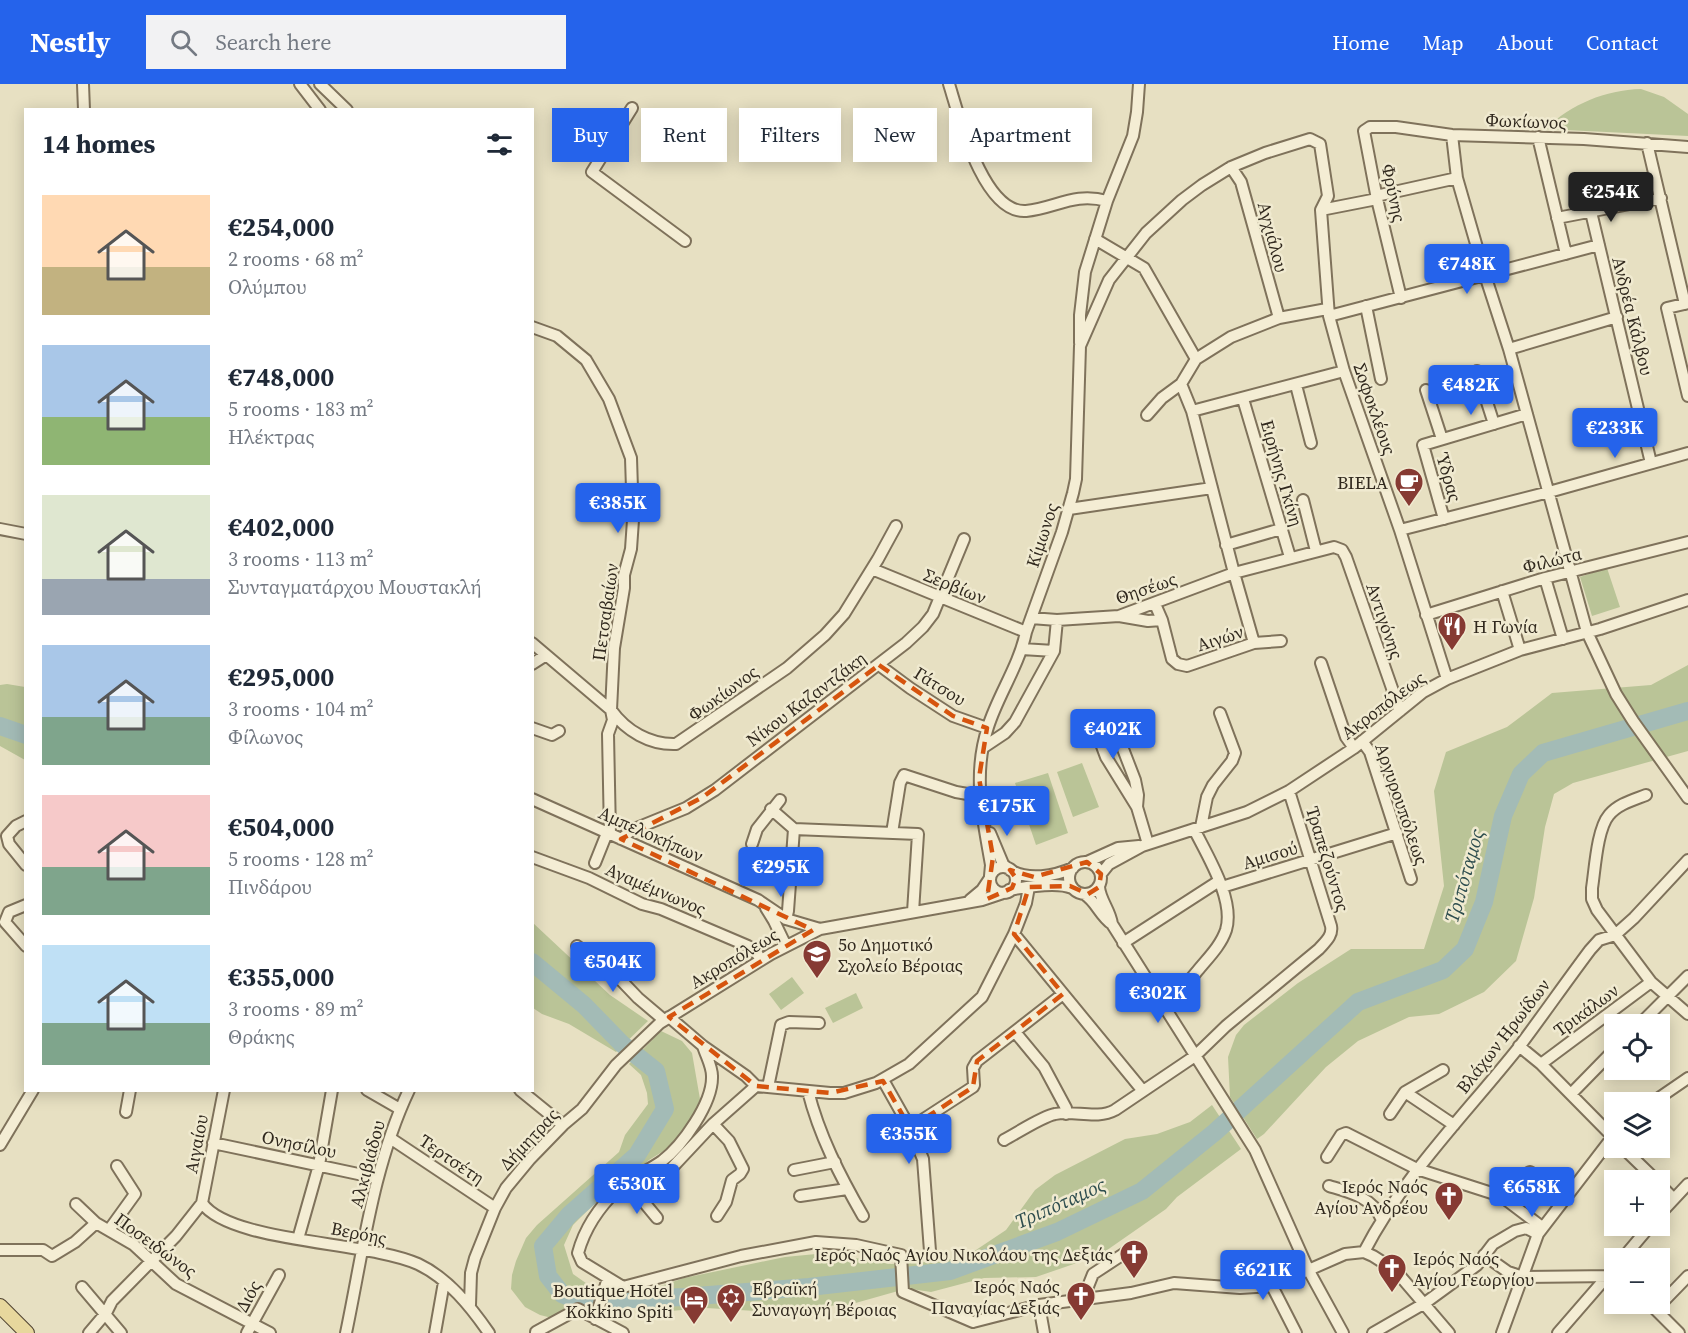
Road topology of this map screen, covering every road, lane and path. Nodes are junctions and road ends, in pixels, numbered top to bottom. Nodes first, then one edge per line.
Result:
1 (83, 84) edge
2 (300, 84) edge
3 (320, 84) edge
4 (949, 84) edge
5 (1139, 84) edge
6 (84, 108) edge
7 (318, 108) edge
8 (345, 108) edge
9 (632, 108) dead end
10 (1364, 131) joint
11 (1452, 135) junction
12 (1538, 137) junction
13 (1647, 143) junction
14 (1688, 147) edge
15 (1231, 167) junction
16 (1456, 178) junction
17 (1377, 197) junction
18 (1660, 198) junction
19 (1107, 201) junction
20 (1321, 210) junction
21 (1591, 212) junction
22 (1557, 218) junction
23 (1095, 239) junction
24 (685, 241) dead end
25 (1599, 245) junction
26 (1566, 254) junction
27 (1125, 257) junction
28 (1485, 275) junction
29 (1401, 298) junction
30 (1687, 304) edge
31 (1366, 306) junction
32 (1328, 312) junction
33 (1617, 317) junction
34 (1279, 318) junction
35 (534, 328) edge
36 (1080, 346) junction
37 (1509, 348) junction
38 (1196, 359) junction
39 (1344, 371) junction
40 (1477, 371) dead end
41 (1381, 379) dead end
42 (1181, 384) junction
43 (1296, 385) junction
44 (1426, 390) dead end
45 (1688, 396) edge
46 (1243, 399) junction
47 (1192, 411) junction
48 (1527, 414) junction
49 (1147, 415) dead end
50 (1494, 424) junction
51 (1442, 439) junction
52 (1311, 443) dead end
53 (1688, 453) edge
54 (1651, 463) junction
55 (1212, 488) junction
56 (1550, 492) junction
57 (1303, 500) dead end
58 (1069, 509) junction
59 (1444, 519) junction
60 (896, 526) dead end
61 (1281, 529) junction
62 (0, 530) edge
63 (1400, 530) junction
64 (24, 534) edge
65 (964, 539) dead end
66 (1688, 542) edge
67 (1226, 545) junction
68 (1335, 547) joint
69 (1316, 551) junction
70 (1290, 557) junction
71 (872, 569) junction
72 (1572, 572) junction
73 (1234, 573) junction
74 (1545, 578) junction
75 (1502, 591) junction
76 (940, 598) junction
77 (1688, 600) edge
78 (1155, 604) junction
79 (1426, 615) junction
80 (1119, 616) junction
81 (1031, 618) junction
82 (1057, 620) junction
83 (1162, 620) junction
84 (1026, 632) junction
85 (1587, 632) junction
86 (1563, 639) junction
87 (1281, 641) dead end
88 (1254, 643) junction
89 (534, 645) edge
90 (1022, 649) junction
91 (1520, 650) junction
92 (1054, 651) junction
93 (546, 655) junction
94 (534, 663) edge
95 (1321, 663) dead end
96 (879, 665) junction
97 (1447, 679) junction
98 (611, 710) junction
99 (1400, 711) junction
100 (1220, 713) dead end
101 (1118, 720) dead end
102 (1093, 722) dead end
103 (987, 728) junction
104 (534, 729) edge
105 (559, 731) dead end
106 (1358, 744) junction
107 (984, 747) junction
108 (1290, 791) junction
109 (1646, 795) dead end
110 (979, 796) junction
111 (1687, 796) edge
112 (534, 800) edge
113 (780, 800) dead end
114 (1137, 807) junction
115 (771, 808) junction
116 (24, 822) edge
117 (985, 822) junction
118 (1198, 828) junction
119 (794, 829) junction
120 (609, 833) junction
121 (892, 833) junction
122 (1397, 833) junction
123 (621, 839) junction
124 (752, 844) dead end
125 (1145, 845) junction
126 (534, 858) edge
127 (1311, 860) junction
128 (1688, 860) edge
129 (1088, 862) junction
130 (24, 863) edge
131 (595, 863) dead end
132 (1073, 868) junction
133 (1009, 869) junction
134 (1101, 874) junction
135 (990, 877) junction
136 (1411, 879) dead end
137 (1221, 884) junction
138 (1029, 887) junction
139 (1099, 887) junction
140 (1072, 888) junction
141 (1008, 891) junction
142 (1084, 894) junction
143 (970, 900) junction
144 (759, 902) junction
145 (24, 906) edge
146 (913, 912) junction
147 (786, 919) junction
148 (1112, 924) junction
149 (820, 929) junction
150 (780, 934) junction
151 (1014, 934) junction
152 (1615, 935) junction
153 (790, 943) junction
154 (1123, 943) junction
155 (24, 944) edge
156 (577, 946) dead end
157 (766, 957) junction
158 (1688, 976) edge
159 (1651, 982) junction
160 (1063, 994) junction
161 (1667, 997) junction
162 (1164, 1006) junction
163 (1650, 1014) edge
164 (1688, 1014) edge
165 (664, 1020) junction
166 (819, 1023) dead end
167 (1015, 1032) junction
168 (703, 1046) junction
169 (1519, 1046) junction
170 (1195, 1056) junction
171 (1604, 1060) edge
172 (1540, 1064) junction
173 (1443, 1070) dead end
174 (1688, 1078) edge
175 (883, 1080) junction
176 (756, 1086) junction
177 (768, 1087) junction
178 (808, 1091) junction
179 (1143, 1091) junction
180 (32, 1092) edge
181 (130, 1092) edge
182 (224, 1092) edge
183 (332, 1092) edge
184 (370, 1092) edge
185 (408, 1092) edge
186 (522, 1092) edge
187 (1405, 1092) junction
188 (1668, 1092) edge
189 (1571, 1094) junction
190 (400, 1109) junction
191 (126, 1112) dead end
192 (1390, 1113) dead end
193 (1066, 1114) junction
194 (713, 1124) junction
195 (563, 1125) junction
196 (1454, 1125) junction
197 (1604, 1127) edge
198 (910, 1128) junction
199 (390, 1138) junction
200 (1004, 1140) dead end
201 (213, 1143) junction
202 (0, 1145) edge
203 (1604, 1148) edge
204 (1327, 1157) dead end
205 (1633, 1158) edge
206 (835, 1162) junction
207 (319, 1165) junction
208 (117, 1166) dead end
209 (1417, 1169) junction
210 (794, 1170) dead end
211 (1645, 1170) edge
212 (377, 1178) junction
213 (1688, 1184) edge
214 (1329, 1186) dead end
215 (848, 1189) junction
216 (1670, 1195) edge
217 (800, 1196) dead end
218 (1501, 1196) junction
219 (1673, 1198) junction
220 (1564, 1200) junction
221 (1670, 1202) edge
222 (202, 1203) junction
223 (76, 1204) dead end
224 (495, 1208) junction
225 (717, 1216) dead end
226 (863, 1216) dead end
227 (657, 1218) dead end
228 (1382, 1218) junction
229 (96, 1223) junction
230 (108, 1230) junction
231 (1540, 1231) junction
232 (1642, 1236) edge
233 (298, 1239) junction
234 (363, 1248) junction
235 (1631, 1248) edge
236 (0, 1250) edge
237 (930, 1251) dead end
238 (1364, 1252) junction
239 (1125, 1253) dead end
240 (1484, 1255) junction
241 (150, 1261) junction
242 (1309, 1271) junction
243 (1604, 1273) edge
244 (279, 1275) dead end
245 (1688, 1276) edge
246 (1523, 1277) junction
247 (608, 1278) junction
248 (444, 1282) junction
249 (1604, 1282) edge
250 (1272, 1286) junction
251 (82, 1287) dead end
252 (1670, 1291) edge
253 (1083, 1299) junction
254 (1425, 1303) junction
255 (470, 1305) junction
256 (1039, 1305) junction
257 (0, 1306) edge
258 (106, 1313) junction
259 (1661, 1314) edge
260 (595, 1318) junction
261 (972, 1328) edge
262 (249, 1329) edge
263 (1503, 1331) edge
264 (27, 1333) edge
265 (89, 1333) edge
266 (121, 1333) edge
267 (270, 1333) edge
268 (346, 1333) edge
269 (435, 1333) edge
270 (489, 1333) edge
271 (536, 1333) edge
272 (623, 1333) edge
273 (1044, 1333) edge
274 (1296, 1333) edge
275 (1343, 1333) edge
276 (1373, 1333) edge
277 (1449, 1333) edge
278 (1515, 1333) edge
279 (1558, 1333) edge
280 (1679, 1333) edge

1 - 6 street
2 - 7 street
3 - 8 street
4 - 19 street
5 - 19 street
9 - 24 street
10 - 11 street, Φωκίωνος
10 - 17 street, Φρύνης
11 - 12 street, Φωκίωνος
11 - 16 street
12 - 13 street, Φωκίωνος
12 - 22 street
13 - 14 street, Φωκίωνος
13 - 18 street
15 - 20 street, Σοφοκλέους
15 - 27 street
15 - 34 street, Αγχιάλου
16 - 17 street
16 - 28 street
17 - 20 street
17 - 29 street, Φρύνης
18 - 21 street
18 - 30 street
19 - 23 street
20 - 32 street, Σοφοκλέους
21 - 22 street
21 - 25 street, Ανδρέα Κάλβου
22 - 26 street
23 - 27 street
23 - 36 street
25 - 26 street
25 - 33 street, Ανδρέα Κάλβου
26 - 28 street
27 - 36 street, Κίμωνος
27 - 38 street
28 - 29 street
28 - 37 street
29 - 31 street
30 - 45 street
31 - 32 street
31 - 41 street
32 - 34 street
32 - 39 street, Σοφοκλέους
33 - 37 street
33 - 54 street, Ανδρέα Κάλβου
34 - 38 street
35 - 98 street, Πετσαβαίων
36 - 58 street, Κίμωνος
37 - 48 street
38 - 42 street
39 - 43 street
39 - 63 street, Σοφοκλέους
40 - 50 street
42 - 47 street
42 - 49 street
43 - 46 street
43 - 52 street
44 - 51 street, Ύδρας
46 - 47 street
46 - 61 street, Ειρήνης Γκίνη
47 - 55 street
48 - 50 street
48 - 56 street
50 - 51 street
51 - 59 street, Ύδρας
53 - 54 street
54 - 56 street
55 - 58 street
55 - 67 street
56 - 59 street
56 - 72 street
57 - 69 street
58 - 81 street, Κίμωνος
59 - 63 street
60 - 71 street, Φωκίωνος
61 - 67 street
61 - 70 street, Ειρήνης Γκίνη
62 - 64 street
63 - 79 street, Σοφοκλέους
65 - 76 street, Νίκου Καζαντζάκη
66 - 72 street, Φιλώτα
67 - 73 street
68 - 69 street, Θησέως
68 - 99 street, Αντιγόνης
69 - 70 street, Θησέως
70 - 73 street, Θησέως
71 - 76 street, Σερβίων
71 - 98 street, Φωκίωνος
72 - 74 street, Φιλώτα
72 - 85 street
73 - 78 street, Θησέως
73 - 88 street
74 - 75 street, Φιλώτα
74 - 86 street
75 - 79 street, Φιλώτα
75 - 91 street
76 - 84 street, Σερβίων
76 - 96 street, Νίκου Καζαντζάκη
77 - 85 street, Ακροπόλεως
78 - 80 street, Θησέως
78 - 83 street
79 - 97 street, Σοφοκλέους
80 - 82 street, Θησέως
80 - 83 street
81 - 82 street, Θησέως
81 - 84 street, Κίμωνος
82 - 92 street
83 - 88 street, Αιγών
84 - 90 street, Κίμωνος
85 - 86 street, Ακροπόλεως
85 - 111 street
86 - 91 street, Ακροπόλεως
87 - 88 street, Αιγών
89 - 93 street, Φωκίωνος
90 - 92 street
90 - 103 street, Κίμωνος
91 - 97 street, Ακροπόλεως
92 - 107 street
93 - 94 street
93 - 98 street, Φωκίωνος
95 - 106 street, Αργυρουπόλεως
96 - 103 street, Γάτσου
96 - 123 street, Νίκου Καζαντζάκη
97 - 99 street, Ακροπόλεως
98 - 120 street, Πετσαβαίων
99 - 106 street, Ακροπόλεως
100 - 118 street
101 - 114 street
102 - 114 street
103 - 107 street, Κίμωνος
104 - 105 street
106 - 108 street, Ακροπόλεως
106 - 122 street, Αργυρουπόλεως
107 - 110 street, Κίμωνος
108 - 118 street, Ακροπόλεως
108 - 127 street, Τραπεζούντος
109 - 152 street
110 - 117 street, Κίμωνος
110 - 121 street
112 - 120 street, Αμπελοκήπων
113 - 115 street
114 - 125 street
115 - 119 street
115 - 124 street
116 - 130 street
117 - 133 street, Κίμωνος
117 - 135 street, Κίμωνος
118 - 125 street, Ακροπόλεως
118 - 137 street
119 - 121 street
119 - 147 street
120 - 123 street, Αμπελοκήπων
120 - 131 street
121 - 146 street
122 - 127 street, Αμισού
122 - 136 street, Αργυρουπόλεως
123 - 144 street, Αμπελοκήπων
125 - 129 street, Ακροπόλεως
125 - 134 street, Ακροπόλεως
126 - 157 street, Αγαμέμνωνος
127 - 137 street, Αμισού
127 - 170 street, Τραπεζούντος
128 - 152 street, Βλάχων Ηρωίδων
129 - 132 street
129 - 134 street
132 - 133 street
132 - 140 street
133 - 135 street
133 - 141 street
134 - 139 street
135 - 141 street
135 - 143 street
137 - 154 street, Αμισού
137 - 162 street
138 - 140 street, Ακροπόλεως
138 - 141 street, Ακροπόλεως
138 - 151 street
139 - 142 street
139 - 148 street
140 - 142 street
141 - 143 street, Ακροπόλεως
142 - 148 street
143 - 146 street, Ακροπόλεως
144 - 147 street, Αμπελοκήπων
144 - 150 street
145 - 155 street
146 - 149 street, Ακροπόλεως
147 - 149 street, Αμπελοκήπων
147 - 153 street
148 - 154 street
149 - 153 street, Ακροπόλεως
150 - 153 street
150 - 157 street
151 - 160 street
151 - 175 street
152 - 159 street
152 - 169 street, Βλάχων Ηρωίδων
153 - 157 street, Ακροπόλεως
154 - 162 street
156 - 165 street
157 - 165 street, Ακροπόλεως
158 - 161 street
159 - 161 street
159 - 172 street, Τρικάλων
160 - 167 street
160 - 179 street
161 - 163 street
161 - 164 street
162 - 170 street
165 - 168 street
165 - 195 street, Δήμητρας
166 - 177 street
167 - 193 street
167 - 198 street
168 - 176 street
168 - 247 street
169 - 172 street
169 - 196 street, Βλάχων Ηρωίδων
170 - 179 street
170 - 242 street
171 - 189 street
172 - 189 street
173 - 187 street
174 - 188 street
175 - 178 street
175 - 198 street
176 - 177 street
176 - 194 street
177 - 178 street
178 - 206 street
179 - 193 street
180 - 202 street
181 - 191 street
182 - 201 street, Αιγαίου
183 - 207 street
184 - 190 street
185 - 190 street, Αλκιβιάδου
186 - 195 street
187 - 192 street
187 - 196 street
189 - 197 street
190 - 199 street, Αλκιβιάδου
193 - 200 street
194 - 225 street
194 - 227 street
195 - 224 street, Δήμητρας
196 - 209 street, Βλάχων Ηρωίδων
198 - 237 street
199 - 212 street, Αλκιβιάδου
199 - 224 street, Τερτσέτη
201 - 207 street, Ονησίλου
201 - 222 street, Αιγαίου
203 - 220 street
204 - 209 street
205 - 211 street
206 - 210 street
206 - 215 street
207 - 212 street, Ονησίλου
207 - 233 street
208 - 230 street
209 - 218 street
209 - 228 street, Βλάχων Ηρωίδων
212 - 234 street, Αλκιβιάδου
213 - 219 street
214 - 228 street
215 - 217 street
215 - 226 street
216 - 219 street
218 - 220 street
218 - 231 street
219 - 221 street
220 - 231 street
222 - 233 street, Βερόης
222 - 241 street
223 - 229 street, Ποσειδώνος
224 - 255 street, Δήμητρας
228 - 238 street, Βλάχων Ηρωίδων
229 - 230 street, Ποσειδώνος
229 - 236 street
230 - 241 street, Ποσειδώνος
231 - 240 street
231 - 246 street
232 - 235 street
233 - 234 street, Βερόης
234 - 248 street, Βερόης
234 - 268 street, Αλκιβιάδου
238 - 242 street
238 - 254 street
239 - 253 street
240 - 246 street
240 - 254 street
241 - 258 street
241 - 262 street, Ποσειδώνος
242 - 250 street
242 - 275 street
243 - 246 street
244 - 262 street, Διός
245 - 252 street
246 - 263 street
247 - 260 street
247 - 261 street
248 - 255 street, Βερόης
248 - 269 street
249 - 279 street
250 - 253 street
250 - 274 street
251 - 258 street
253 - 256 street
254 - 276 street
254 - 277 street
255 - 270 street, Βερόης
256 - 261 street
256 - 273 street
257 - 264 main road
258 - 265 street
258 - 266 street
259 - 280 street
260 - 271 street
260 - 272 street
262 - 267 street, Ποσειδώνος
263 - 278 street

